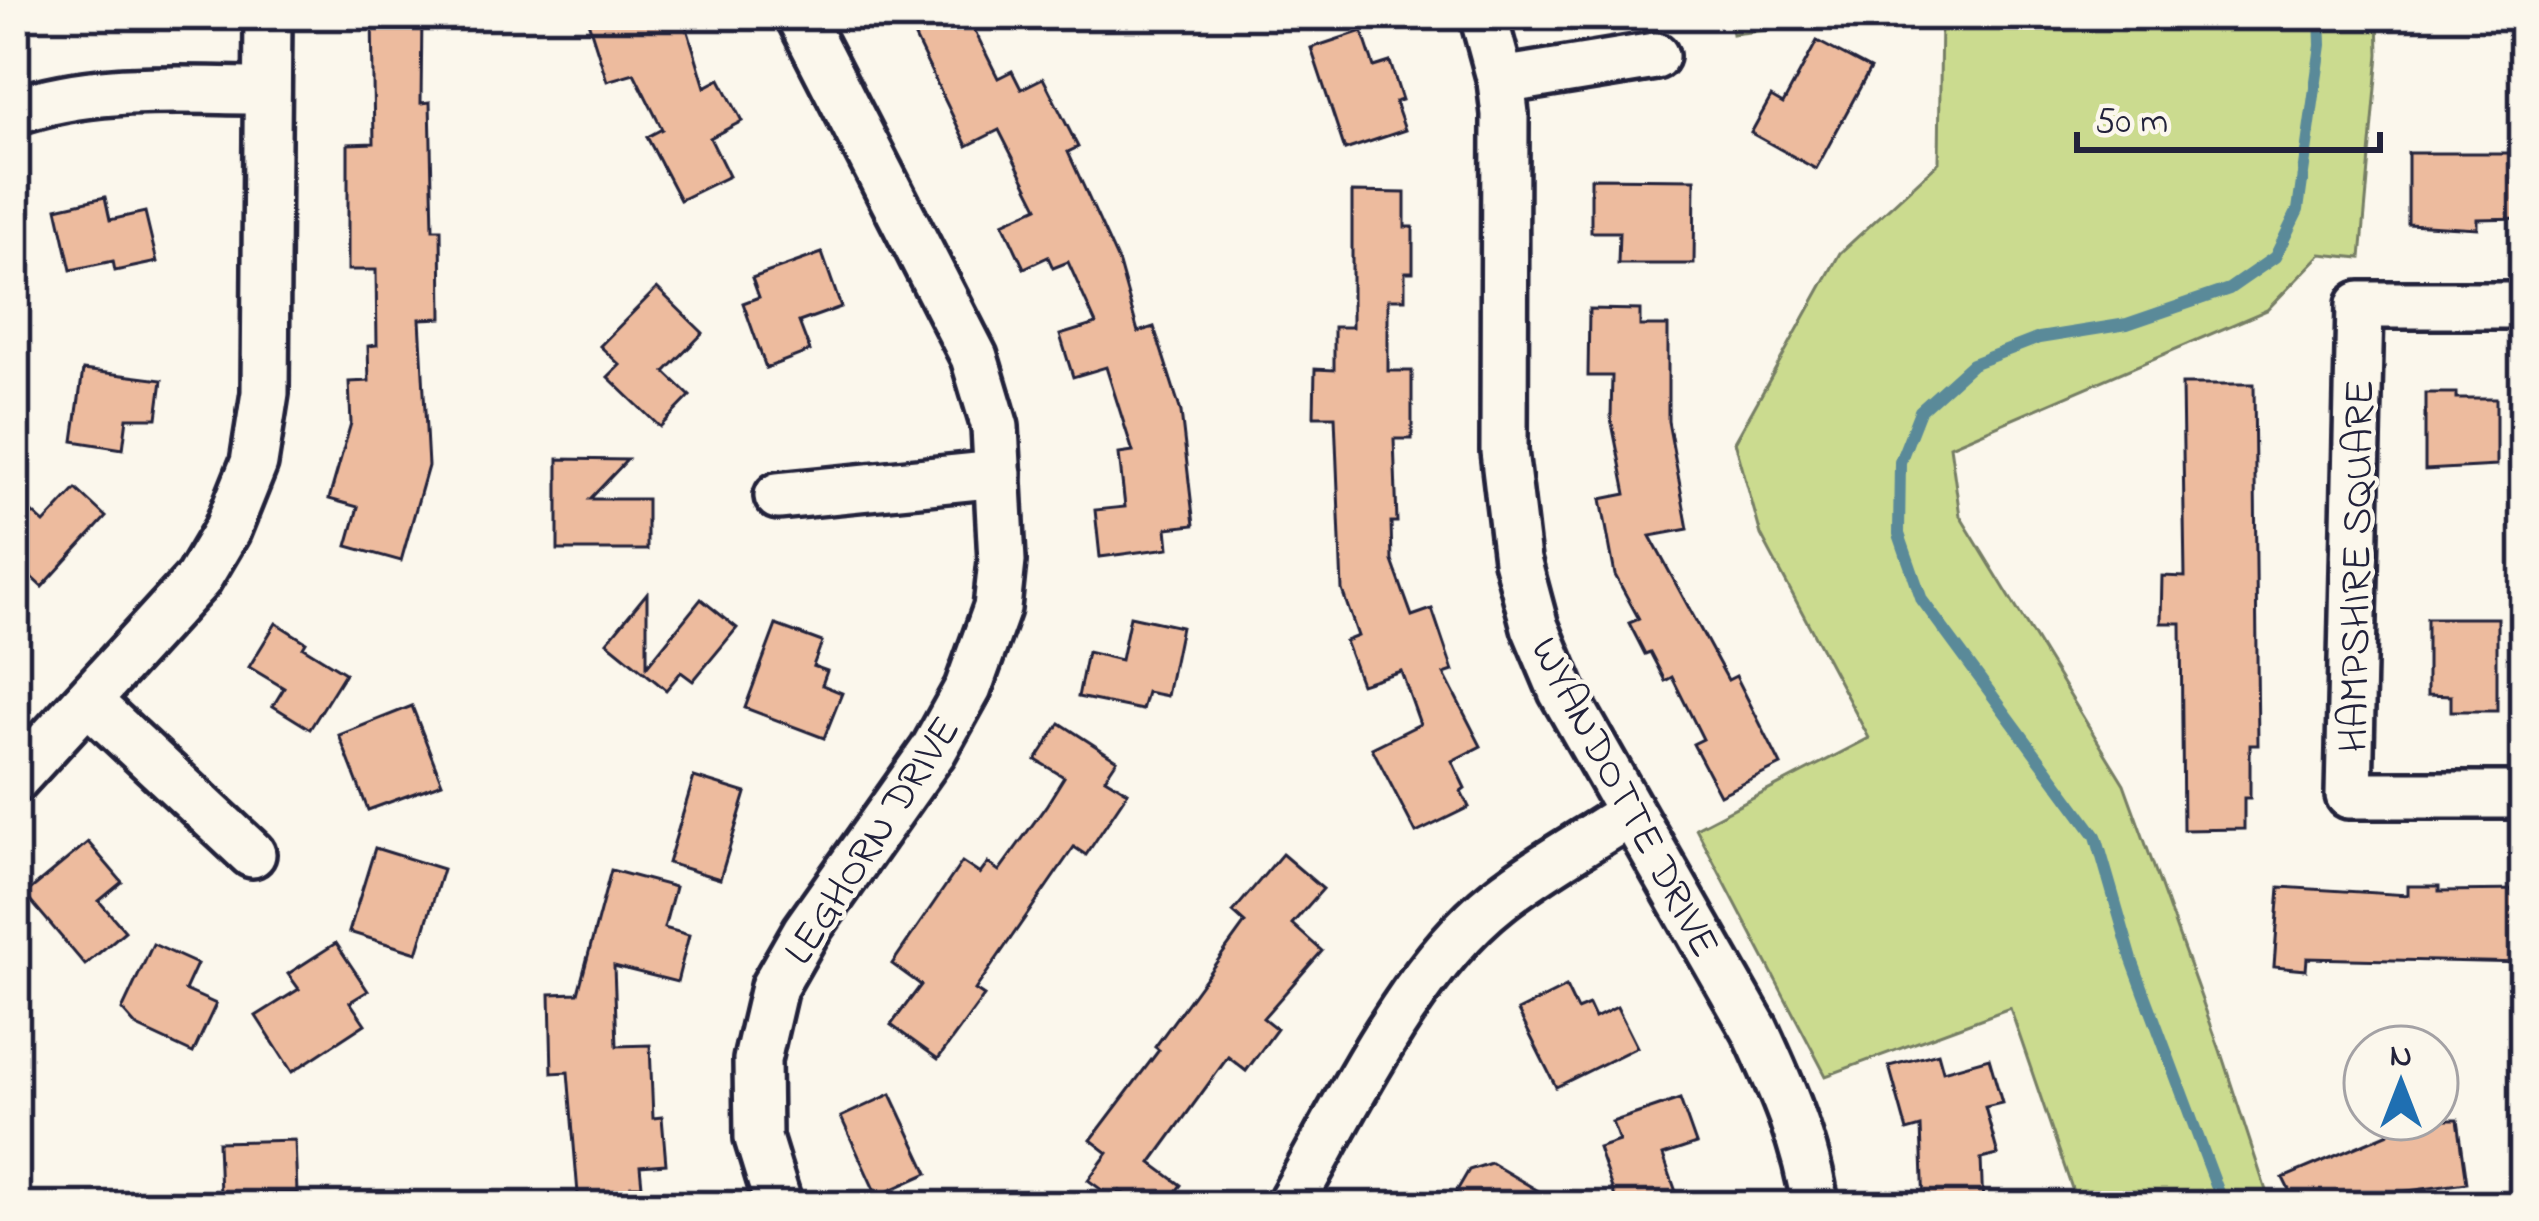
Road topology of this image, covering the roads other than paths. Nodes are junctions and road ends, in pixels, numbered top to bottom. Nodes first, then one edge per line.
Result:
1 (268, 15) edge
2 (799, 15) edge
3 (1483, 15) edge
4 (1655, 56) dead end
5 (1501, 81) junction
6 (267, 91) junction
7 (15, 111) edge
8 (2524, 305) edge
9 (998, 473) junction
10 (778, 496) dead end
11 (88, 701) junction
12 (15, 779) edge
13 (2524, 795) edge
14 (1630, 813) junction
15 (252, 854) dead end
16 (779, 1206) edge
17 (1289, 1206) edge
18 (1815, 1206) edge

1 - 6 street
2 - 9 street, LEGHORN DRIVE
3 - 5 street, WYANDOTTE DRIVE
4 - 5 street
5 - 14 street, WYANDOTTE DRIVE
6 - 7 street
6 - 11 street
8 - 13 street, HAMPSHIRE SQUARE
9 - 10 street
9 - 16 street, LEGHORN DRIVE
11 - 12 street
11 - 15 street
14 - 17 street
14 - 18 street, WYANDOTTE DRIVE

